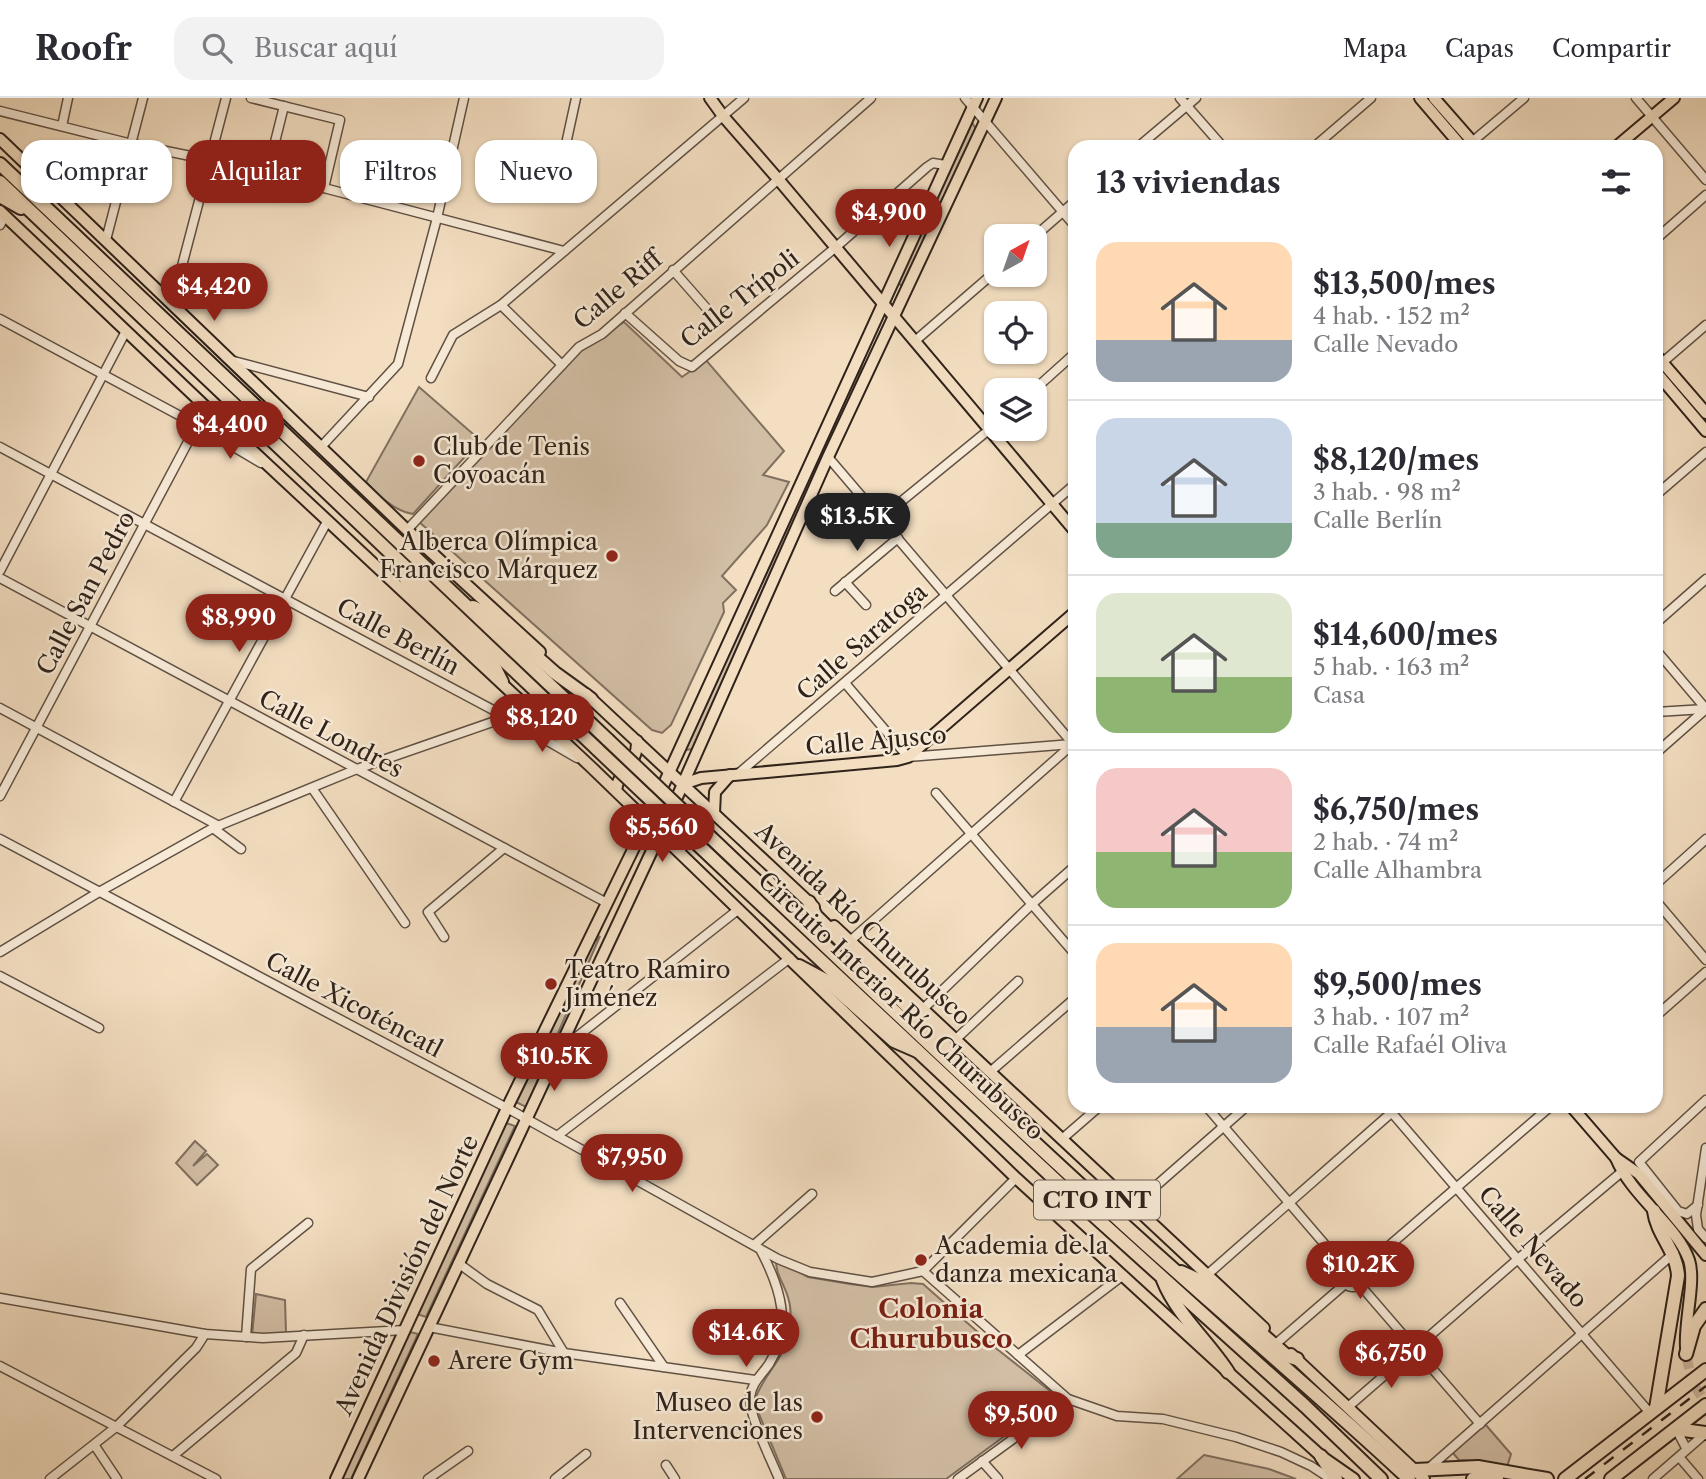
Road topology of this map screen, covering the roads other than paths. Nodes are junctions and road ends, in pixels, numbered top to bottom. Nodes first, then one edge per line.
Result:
1 (68, 98) edge
2 (143, 98) edge
3 (226, 98) edge
4 (251, 98) edge
5 (464, 98) edge
6 (576, 98) edge
7 (710, 98) edge
8 (744, 98) edge
9 (871, 98) edge
10 (996, 98) edge
11 (1181, 98) edge
12 (1195, 98) edge
13 (1371, 98) edge
14 (1420, 98) edge
15 (1434, 98) edge
16 (1524, 98) edge
17 (1636, 98) edge
18 (1674, 98) edge
19 (971, 101) edge
20 (284, 106) junction
21 (1187, 106) junction
22 (0, 111) edge
23 (723, 116) junction
24 (1652, 117) junction
25 (985, 121) junction
26 (61, 127) junction
27 (0, 139) edge
28 (115, 140) edge
29 (133, 140) edge
30 (215, 140) edge
31 (276, 140) edge
32 (567, 140) edge
33 (1146, 140) edge
34 (1217, 140) edge
35 (1322, 140) edge
36 (1464, 140) edge
37 (1466, 140) edge
38 (1477, 140) edge
39 (1624, 140) edge
40 (0, 164) edge
41 (946, 164) junction
42 (779, 179) junction
43 (326, 180) edge
44 (1706, 180) edge
45 (0, 182) edge
46 (326, 189) edge
47 (1706, 195) edge
48 (0, 196) edge
49 (116, 203) edge
50 (199, 203) edge
51 (1068, 207) edge
52 (1063, 212) junction
53 (36, 216) junction
54 (2, 217) edge
55 (437, 218) junction
56 (1068, 218) edge
57 (1047, 226) edge
58 (1663, 233) edge
59 (106, 240) junction
60 (836, 247) junction
61 (564, 251) junction
62 (673, 270) junction
63 (984, 281) edge
64 (883, 303) junction
65 (172, 304) junction
66 (501, 305) junction
67 (708, 310) dead end
68 (625, 313) junction
69 (894, 317) junction
70 (0, 319) edge
71 (1706, 325) edge
72 (126, 331) junction
73 (868, 335) junction
74 (915, 341) junction
75 (1068, 359) edge
76 (1663, 359) edge
77 (230, 360) junction
78 (562, 365) junction
79 (1663, 370) edge
80 (1663, 372) edge
81 (104, 374) junction
82 (1047, 378) edge
83 (431, 379) dead end
84 (864, 381) junction
85 (369, 397) junction
86 (209, 410) junction
87 (1706, 413) edge
88 (984, 417) edge
89 (197, 425) junction
90 (1706, 431) edge
91 (984, 434) edge
92 (1004, 441) edge
93 (0, 447) edge
94 (321, 447) junction
95 (1706, 452) edge
96 (828, 457) junction
97 (277, 473) junction
98 (52, 475) junction
99 (1663, 489) edge
100 (1068, 490) edge
101 (1052, 504) junction
102 (881, 518) junction
103 (328, 520) junction
104 (1068, 523) edge
105 (145, 524) junction
106 (407, 530) junction
107 (898, 538) junction
108 (398, 560) junction
109 (0, 572) edge
110 (0, 578) edge
111 (1706, 579) edge
112 (845, 582) junction
113 (835, 591) dead end
114 (947, 595) junction
115 (286, 598) junction
116 (466, 604) junction
117 (866, 605) dead end
118 (1663, 617) edge
119 (1068, 618) edge
120 (90, 625) junction
121 (1663, 658) edge
122 (1010, 669) junction
123 (502, 682) junction
124 (845, 683) junction
125 (591, 699) junction
126 (230, 701) junction
127 (0, 708) edge
128 (530, 709) junction
129 (1706, 709) edge
130 (1663, 712) edge
131 (508, 718) junction
132 (37, 727) junction
133 (1068, 737) edge
134 (637, 741) junction
135 (1068, 744) edge
136 (1663, 747) edge
137 (1068, 749) edge
138 (653, 756) junction
139 (908, 757) junction
140 (635, 760) junction
141 (590, 766) junction
142 (357, 769) junction
143 (669, 771) junction
144 (734, 775) junction
145 (620, 778) junction
146 (606, 781) junction
147 (683, 784) junction
148 (616, 790) junction
149 (314, 791) junction
150 (936, 793) dead end
151 (0, 796) edge
152 (174, 802) junction
153 (711, 811) junction
154 (648, 821) junction
155 (216, 827) junction
156 (660, 832) junction
157 (971, 832) junction
158 (0, 839) edge
159 (1706, 839) edge
160 (504, 848) junction
161 (241, 849) dead end
162 (680, 852) junction
163 (1068, 872) edge
164 (1663, 878) edge
165 (99, 892) junction
166 (809, 902) junction
167 (607, 903) junction
168 (1032, 904) junction
169 (739, 909) junction
170 (1663, 909) edge
171 (405, 923) dead end
172 (444, 937) dead end
173 (850, 941) junction
174 (1068, 946) edge
175 (0, 952) edge
176 (1706, 960) edge
177 (794, 962) junction
178 (1706, 972) edge
179 (0, 976) edge
180 (1018, 981) dead end
181 (1068, 1004) edge
182 (923, 1009) junction
183 (1663, 1010) edge
184 (99, 1028) dead end
185 (956, 1040) junction
186 (920, 1052) junction
187 (555, 1055) junction
188 (990, 1072) junction
189 (966, 1076) junction
190 (1706, 1100) edge
191 (507, 1108) junction
192 (1092, 1113) edge
193 (1212, 1113) edge
194 (1239, 1113) edge
195 (1385, 1113) edge
196 (1392, 1113) edge
197 (1543, 1113) edge
198 (1577, 1113) edge
199 (525, 1118) junction
200 (1224, 1127) junction
201 (557, 1136) junction
202 (1062, 1139) junction
203 (1706, 1148) edge
204 (1630, 1167) junction
205 (1016, 1178) junction
206 (1456, 1188) junction
207 (812, 1194) dead end
208 (1289, 1202) junction
209 (1698, 1205) junction
210 (1133, 1206) junction
211 (1654, 1211) junction
212 (308, 1223) dead end
213 (1705, 1234) edge
214 (757, 1247) junction
215 (1674, 1253) junction
216 (1706, 1255) edge
217 (1518, 1259) junction
218 (458, 1264) junction
219 (1346, 1269) junction
220 (1361, 1270) junction
221 (923, 1271) junction
222 (1166, 1272) junction
223 (1207, 1275) junction
224 (1122, 1276) junction
225 (1345, 1284) junction
226 (1360, 1285) junction
227 (0, 1298) edge
228 (620, 1303) dead end
229 (1706, 1309) edge
230 (429, 1327) junction
231 (405, 1331) junction
232 (205, 1334) junction
233 (1582, 1334) junction
234 (304, 1335) junction
235 (246, 1337) junction
236 (1278, 1342) junction
237 (1416, 1350) junction
238 (564, 1353) junction
239 (1018, 1355) junction
240 (1686, 1357) joint
241 (1297, 1359) junction
242 (0, 1366) edge
243 (664, 1367) junction
244 (1706, 1370) edge
245 (1228, 1372) junction
246 (755, 1380) junction
247 (1068, 1399) junction
248 (1706, 1405) edge
249 (1348, 1407) junction
250 (1653, 1411) junction
251 (1480, 1424) junction
252 (116, 1427) junction
253 (1676, 1429) junction
254 (1706, 1433) edge
255 (95, 1446) junction
256 (1686, 1448) junction
257 (468, 1451) dead end
258 (586, 1454) dead end
259 (173, 1456) junction
260 (1321, 1456) junction
261 (1680, 1458) junction
262 (982, 1461) junction
263 (666, 1465) dead end
264 (1419, 1474) edge
265 (50, 1479) edge
266 (117, 1479) edge
267 (216, 1479) edge
268 (336, 1479) edge
269 (358, 1479) edge
270 (428, 1479) edge
271 (555, 1479) edge
272 (675, 1479) edge
273 (779, 1479) edge
274 (958, 1479) edge
275 (998, 1479) edge
276 (1334, 1479) edge
277 (1354, 1479) edge
278 (1381, 1479) edge
279 (1473, 1479) edge
280 (1497, 1479) edge
281 (1547, 1479) edge
282 (1564, 1479) edge
283 (1611, 1479) edge
284 (1653, 1479) edge
285 (1698, 1479) edge

1 - 26 street
2 - 29 street
3 - 30 street
4 - 20 street
5 - 55 street
6 - 32 street
7 - 23 main road
8 - 23 street
9 - 42 street, Calle Riff
10 - 25 main road, Avenida División del Norte
11 - 21 street
12 - 21 street
13 - 35 street
14 - 36 main road
15 - 37 main road
16 - 38 street
17 - 24 street
18 - 24 main road
19 - 25 street
19 - 41 main road, Avenida División del Norte
20 - 31 street
20 - 43 street
21 - 33 street
21 - 34 street
22 - 26 street
23 - 42 main road
23 - 61 street
24 - 39 main road
24 - 44 street
25 - 52 street
25 - 69 main road, Avenida División del Norte
26 - 28 street
27 - 59 main road, Avenida Río Churubusco / CTO INT
40 - 116 highway, Circuito Interior Río Churubusco / CTO INT
41 - 60 street, Calle Trípoli
41 - 64 main road, Avenida División del Norte
42 - 60 main road
42 - 62 street, Calle Riff
45 - 53 highway, Circuito Interior Río Churubusco / CTO INT
46 - 55 street
47 - 58 street
48 - 53 highway
49 - 59 street
50 - 65 street
51 - 52 street
52 - 56 street
52 - 57 street
53 - 108 highway, Circuito Interior Río Churubusco / CTO INT
54 - 72 main road, CTO INT
55 - 61 street
55 - 85 street
59 - 65 main road, Avenida Río Churubusco / CTO INT
60 - 64 main road
60 - 68 street, Calle Trípoli
61 - 66 street
62 - 67 street
62 - 68 street, Calle Riff
63 - 74 street
64 - 69 main road
64 - 73 main road, Avenida División del Norte
65 - 77 main road, Avenida Río Churubusco / CTO INT
66 - 78 street
66 - 83 street
68 - 78 street, Calle Riff
69 - 74 main road
69 - 84 main road, Avenida División del Norte
70 - 81 street
71 - 76 street
72 - 81 street
72 - 86 main road, CTO INT
73 - 84 main road
73 - 143 main road, Avenida División del Norte
74 - 88 main road
75 - 82 street
77 - 85 street
77 - 94 main road, Avenida Río Churubusco / CTO INT
78 - 106 street, Calle Riff
79 - 87 main road
80 - 90 main road
81 - 89 street
81 - 98 street
84 - 96 main road, Avenida División del Norte
85 - 94 street
86 - 89 street, Calle San Pedro
86 - 97 main road, CTO INT
89 - 97 street
89 - 105 street, Calle San Pedro
91 - 102 street
92 - 101 main road
93 - 98 street, Calle Berlín
94 - 106 main road, Avenida Río Churubusco / CTO INT
95 - 99 street
96 - 102 street
96 - 147 main road, Avenida División del Norte
97 - 103 main road, CTO INT
98 - 105 street, Calle Berlín
98 - 109 street
100 - 101 street, Calle Saratoga
101 - 104 main road
101 - 114 street, Calle Saratoga
102 - 107 street
103 - 115 street
103 - 123 main road, CTO INT
105 - 115 street, Calle Berlín
105 - 120 street, Calle San Pedro
106 - 125 main road, Avenida Río Churubusco / CTO INT
107 - 112 street
107 - 114 street
108 - 123 highway
108 - 186 highway, Circuito Interior Río Churubusco / CTO INT, bridge
110 - 120 street, Calle Londres
111 - 118 street
112 - 113 street
112 - 117 street
114 - 122 street
114 - 124 street, Calle Saratoga
115 - 126 street
115 - 131 street, Calle Berlín
116 - 125 highway
116 - 189 highway, Circuito Interior Río Churubusco / CTO INT, bridge
119 - 122 main road
120 - 126 street, Calle Londres
120 - 132 street, Calle San Pedro
121 - 129 street
122 - 133 street
122 - 139 main road
123 - 128 main road, CTO INT
124 - 139 street
124 - 144 street, Calle Saratoga
125 - 134 main road, Avenida Río Churubusco / CTO INT
126 - 142 street, Calle Londres
126 - 152 street
127 - 132 street
128 - 131 street
128 - 141 main road, CTO INT
129 - 130 street
129 - 136 street
131 - 141 street, Calle Berlín
131 - 142 street
132 - 151 street, Calle San Pedro
132 - 152 street
134 - 138 main road, Avenida Río Churubusco / CTO INT
134 - 140 main road
135 - 139 street, Calle Ajusco
137 - 157 street
138 - 140 main road
138 - 143 main road, Avenida Río Churubusco / CTO INT
139 - 144 main road, Calle Ajusco
140 - 145 main road
141 - 146 main road, CTO INT
142 - 149 street
142 - 160 street, Calle Londres
143 - 147 main road, Avenida Río Churubusco / CTO INT
143 - 154 main road, Avenida División del Norte
144 - 147 main road, Calle Ajusco
144 - 153 main road
145 - 146 main road
145 - 148 main road
146 - 148 main road, CTO INT
147 - 153 main road, Avenida Río Churubusco / CTO INT
147 - 156 main road, Avenida División del Norte
148 - 154 main road, CTO INT
149 - 155 street
149 - 171 street
150 - 157 street
152 - 155 street
153 - 162 main road
153 - 166 main road, Avenida Río Churubusco / CTO INT
154 - 156 main road, CTO INT
154 - 167 main road, Avenida División del Norte
155 - 161 street
155 - 165 street
156 - 162 main road, CTO INT
156 - 187 main road, Avenida División del Norte
157 - 168 street
157 - 173 street
158 - 165 street, Calle Xicoténcatl
159 - 164 street
160 - 167 street, Calle Londres
160 - 172 street
162 - 169 main road, CTO INT
163 - 168 street
165 - 175 street
165 - 191 street, Calle Xicoténcatl
166 - 173 main road, Avenida Río Churubusco / CTO INT
166 - 189 highway
167 - 191 main road, Avenida División del Norte
168 - 174 street
168 - 182 street
169 - 177 main road, CTO INT
169 - 187 street
170 - 176 street
173 - 182 main road, Avenida Río Churubusco / CTO INT
177 - 186 highway
177 - 201 street
177 - 205 main road, CTO INT
178 - 183 street
179 - 184 street
180 - 185 street
181 - 188 street
182 - 185 main road, Avenida Río Churubusco / CTO INT
185 - 188 main road, Avenida Río Churubusco / CTO INT
186 - 222 highway, Circuito Interior Río Churubusco / CTO INT
187 - 199 main road, Avenida División del Norte
188 - 202 main road, Avenida Río Churubusco / CTO INT
189 - 222 highway, Circuito Interior Río Churubusco / CTO INT
190 - 204 street
191 - 199 street, Calle Xicoténcatl
191 - 231 main road, Avenida División del Norte
192 - 202 street
193 - 200 street
194 - 200 street
195 - 208 street
196 - 206 street, Calle Nevado
197 - 206 street
198 - 204 main road
199 - 201 street, Calle Xicoténcatl
199 - 218 main road, Avenida División del Norte
200 - 208 street
200 - 210 street
201 - 214 street, Calle Xicoténcatl
202 - 210 main road, Avenida Río Churubusco / CTO INT
203 - 209 street
204 - 209 street
204 - 211 main road
204 - 216 main road
204 - 217 street
205 - 221 street
205 - 224 main road, CTO INT
206 - 217 street, Calle Nevado
206 - 220 street
207 - 214 street
208 - 219 street
208 - 223 street
209 - 213 street
210 - 223 main road, Avenida Río Churubusco / CTO INT
211 - 215 highway
211 - 240 main road
212 - 235 street
214 - 221 street, Calle Xicoténcatl
214 - 246 street
215 - 233 street
215 - 250 highway
217 - 233 street, Calle Nevado
217 - 237 street
218 - 230 main road, Avenida División del Norte
218 - 238 street
219 - 220 street
219 - 225 street
220 - 226 street
221 - 239 street
222 - 241 highway
222 - 245 highway
222 - 264 highway, Circuito Interior Río Churubusco / CTO INT
222 - 278 highway, Circuito Interior Río Churubusco / CTO INT
223 - 236 main road, Avenida Río Churubusco / CTO INT
224 - 239 street
224 - 245 main road, CTO INT
225 - 226 street
225 - 236 street
226 - 237 street
227 - 232 street
228 - 243 street
229 - 240 highway
230 - 238 street
230 - 269 main road, Avenida División del Norte
231 - 234 street
231 - 268 main road, Avenida División del Norte
232 - 235 street
232 - 252 street
233 - 250 street, Calle Nevado
233 - 251 street
234 - 235 street
234 - 259 street
236 - 241 main road, Avenida Río Churubusco / CTO INT
237 - 249 street
237 - 251 street
238 - 243 street
239 - 247 street
241 - 249 main road, Avenida Río Churubusco / CTO INT
242 - 252 street
243 - 246 street
244 - 250 highway
245 - 260 main road, CTO INT
246 - 273 street
247 - 262 street
247 - 276 street
248 - 253 highway
249 - 264 main road, Avenida Río Churubusco / CTO INT
250 - 282 highway
251 - 264 street
252 - 255 street
252 - 259 street
253 - 254 highway
253 - 256 street
253 - 283 highway
254 - 256 street
255 - 265 street
255 - 266 street
256 - 261 street
257 - 270 street
258 - 271 street
259 - 267 street
260 - 276 highway
260 - 277 main road, CTO INT
261 - 284 street
261 - 285 street
262 - 274 street
262 - 275 street
263 - 272 street
264 - 281 highway
279 - 280 highway

